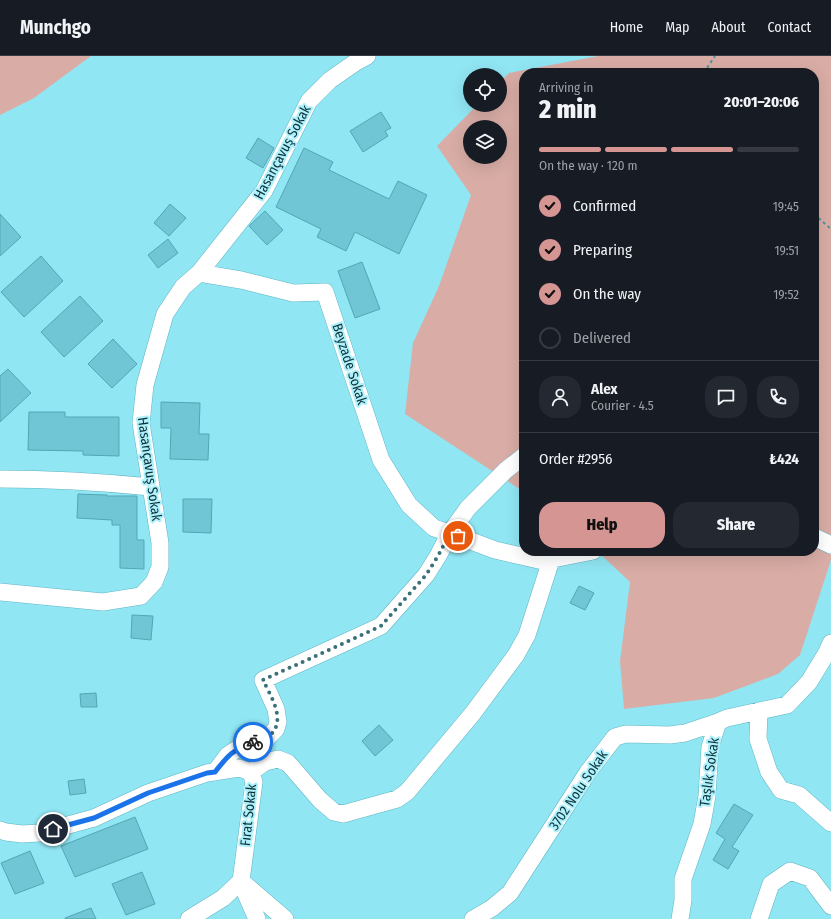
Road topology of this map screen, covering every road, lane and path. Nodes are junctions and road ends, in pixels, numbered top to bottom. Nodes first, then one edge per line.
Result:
1 (367, 56) edge
2 (715, 56) edge
3 (707, 68) edge
4 (819, 218) edge
5 (831, 229) edge
6 (199, 273) junction
7 (519, 460) edge
8 (0, 479) edge
9 (151, 487) junction
10 (450, 533) junction
11 (819, 539) edge
12 (831, 545) edge
13 (519, 556) edge
14 (521, 556) edge
15 (570, 556) edge
16 (551, 560) junction
17 (0, 592) edge
18 (831, 643) edge
19 (759, 711) junction
20 (718, 722) junction
21 (215, 772) junction
22 (251, 772) junction
23 (831, 823) edge
24 (0, 830) edge
25 (241, 881) junction
26 (831, 906) edge
27 (188, 919) edge
28 (257, 919) edge
29 (285, 919) edge
30 (472, 919) edge
31 (680, 919) edge
32 (759, 919) edge

1 - 6 street, Hasançavuş Sokak
2 - 3 path
4 - 5 path
6 - 9 street, Hasançavuş Sokak
6 - 10 street, Beyzade Sokak
7 - 10 street
8 - 9 street
9 - 17 street, Hasançavuş Sokak
10 - 13 street
10 - 21 street
11 - 12 street
14 - 16 street
15 - 16 street
16 - 22 street
18 - 19 street, Taşlık Sokak
19 - 20 street, Taşlık Sokak
19 - 23 street
20 - 30 street, 3702 Nolu Sokak
20 - 31 street, Taşlık Sokak
21 - 22 street, Fırat Sokak
21 - 24 street, Fırat Sokak
22 - 25 street, Fırat Sokak
25 - 27 street
25 - 28 street
25 - 29 street
26 - 32 street

